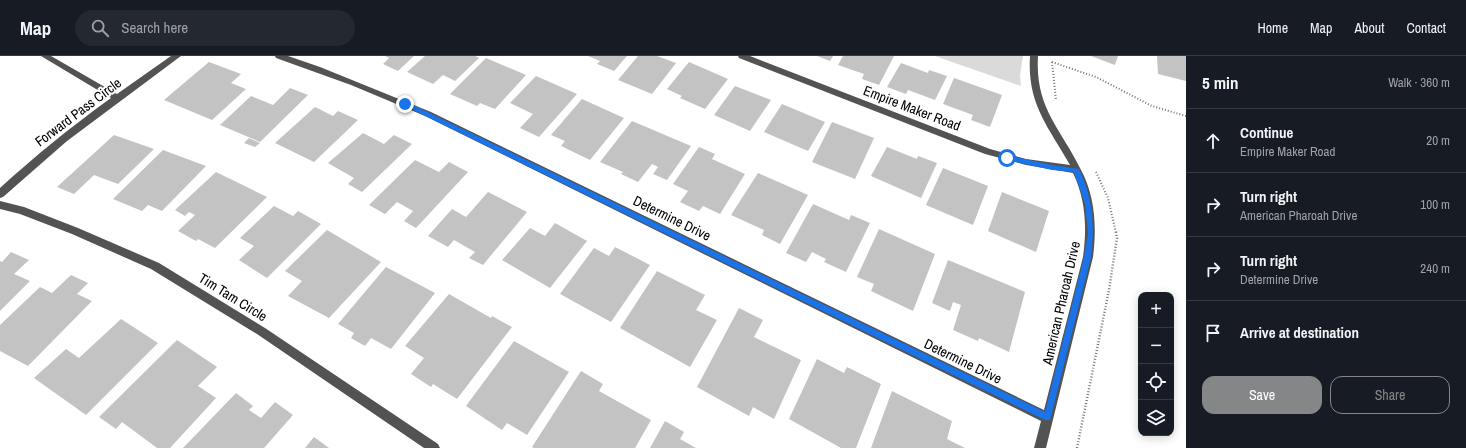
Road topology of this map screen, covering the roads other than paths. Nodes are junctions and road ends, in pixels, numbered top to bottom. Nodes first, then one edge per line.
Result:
1 (45, 56) edge
2 (177, 56) edge
3 (279, 56) edge
4 (742, 56) edge
5 (1034, 56) edge
6 (117, 98) junction
7 (1077, 170) junction
8 (0, 194) edge
9 (0, 205) edge
10 (1048, 418) junction
11 (434, 448) edge
12 (1040, 448) edge

1 - 6 street
2 - 6 street, Forward Pass Circle
3 - 10 street, Determine Drive
4 - 7 street, Empire Maker Road
5 - 7 street, American Pharoah Drive
6 - 8 street, Forward Pass Circle
7 - 10 street, American Pharoah Drive
9 - 11 street, Tim Tam Circle
10 - 12 street, American Pharoah Drive

